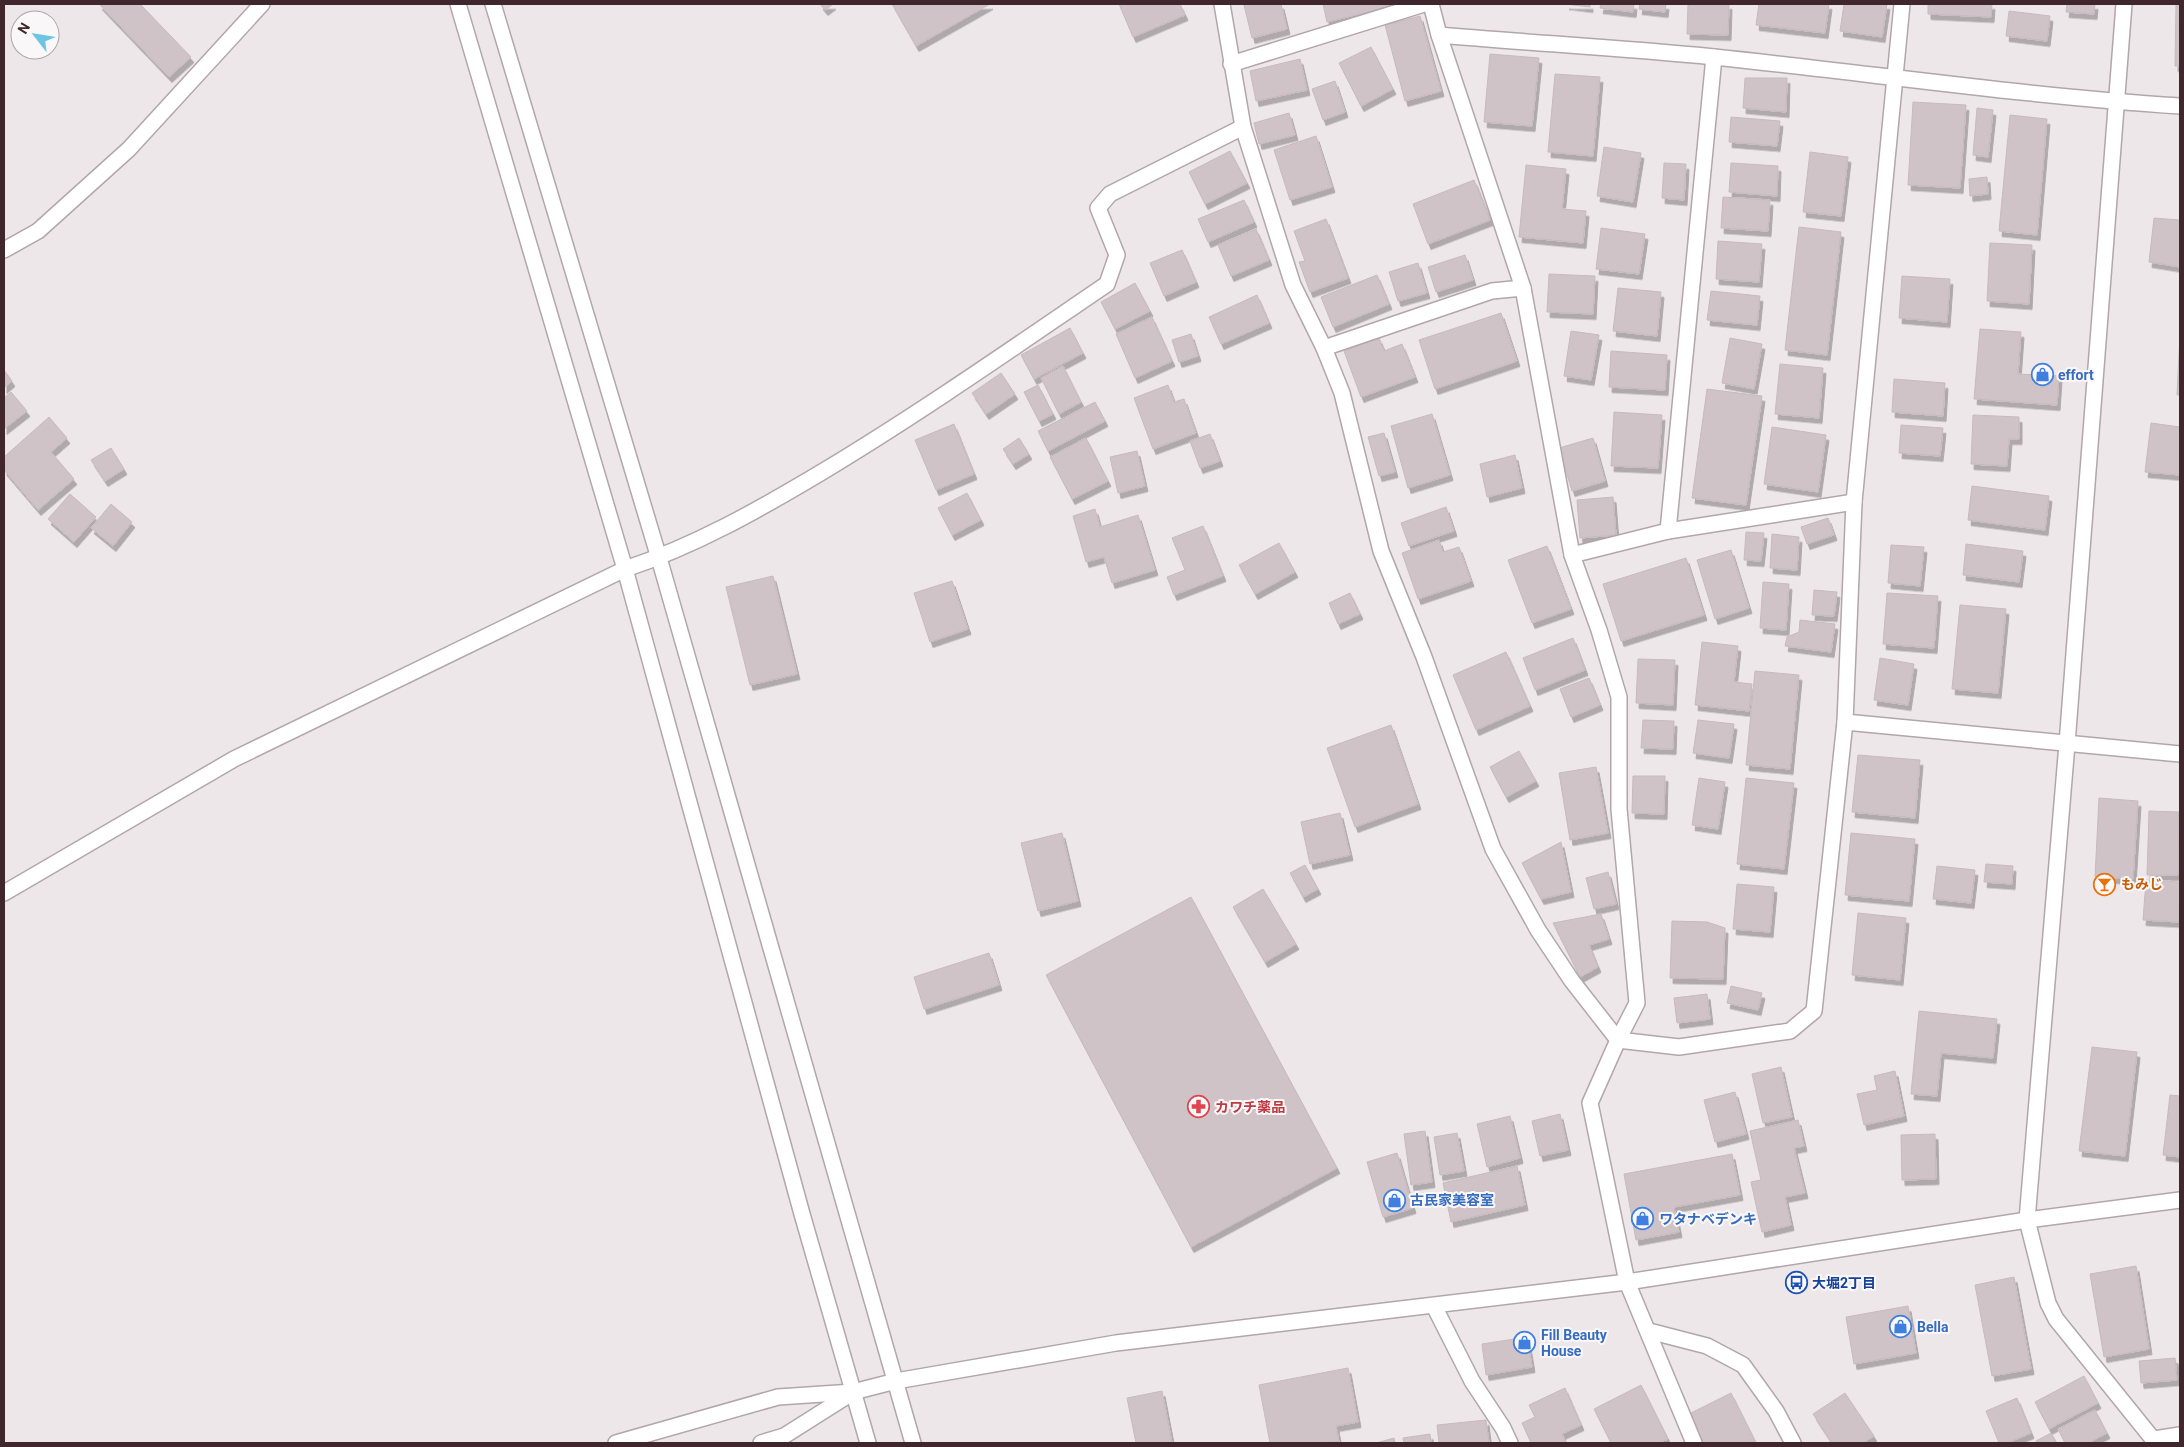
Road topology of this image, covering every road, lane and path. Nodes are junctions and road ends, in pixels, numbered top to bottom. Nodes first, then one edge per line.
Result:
1 (262, 4) edge
2 (458, 4) edge
3 (493, 4) edge
4 (1222, 4) edge
5 (1424, 4) edge
6 (1432, 4) edge
7 (1902, 4) edge
8 (2124, 4) edge
9 (1439, 35) junction
10 (1714, 57) junction
11 (1231, 64) junction
12 (1896, 79) junction
13 (2115, 102) junction
14 (2180, 106) edge
15 (1243, 127) junction
16 (4, 250) edge
17 (1524, 288) junction
18 (1324, 348) junction
19 (1854, 502) junction
20 (1668, 531) junction
21 (1572, 555) junction
22 (659, 558) junction
23 (625, 569) junction
24 (1845, 722) junction
25 (2068, 744) junction
26 (2180, 754) edge
27 (4, 893) edge
28 (1618, 1040) junction
29 (2180, 1200) edge
30 (2027, 1220) junction
31 (1627, 1282) junction
32 (1434, 1306) junction
33 (1649, 1331) junction
34 (896, 1382) junction
35 (853, 1392) junction
36 (2180, 1435) edge
37 (2155, 1441) edge
38 (616, 1443) edge
39 (761, 1443) edge
40 (868, 1443) edge
41 (914, 1443) edge
42 (1510, 1443) edge
43 (1694, 1443) edge
44 (1792, 1443) edge

1 - 16 street
2 - 23 street
3 - 22 street
4 - 11 street
5 - 11 street
6 - 9 street
7 - 12 street
8 - 13 street
9 - 10 street
9 - 17 street
10 - 12 street
10 - 20 street
11 - 15 street
12 - 13 street
12 - 19 street
13 - 14 street
13 - 25 street
15 - 18 street
15 - 22 street
17 - 18 street
17 - 21 street
18 - 28 street
19 - 20 street
19 - 24 street
20 - 21 street
21 - 28 street
22 - 23 street
22 - 34 street
23 - 27 street
23 - 35 street
24 - 25 street
24 - 28 street
25 - 26 street
25 - 30 street
28 - 31 street
29 - 30 street
30 - 31 street
30 - 37 street
31 - 32 street
31 - 33 street
32 - 34 street
32 - 42 street
33 - 43 street
33 - 44 street
34 - 35 street
34 - 41 street
35 - 38 street
35 - 39 street
35 - 40 street
36 - 37 street

